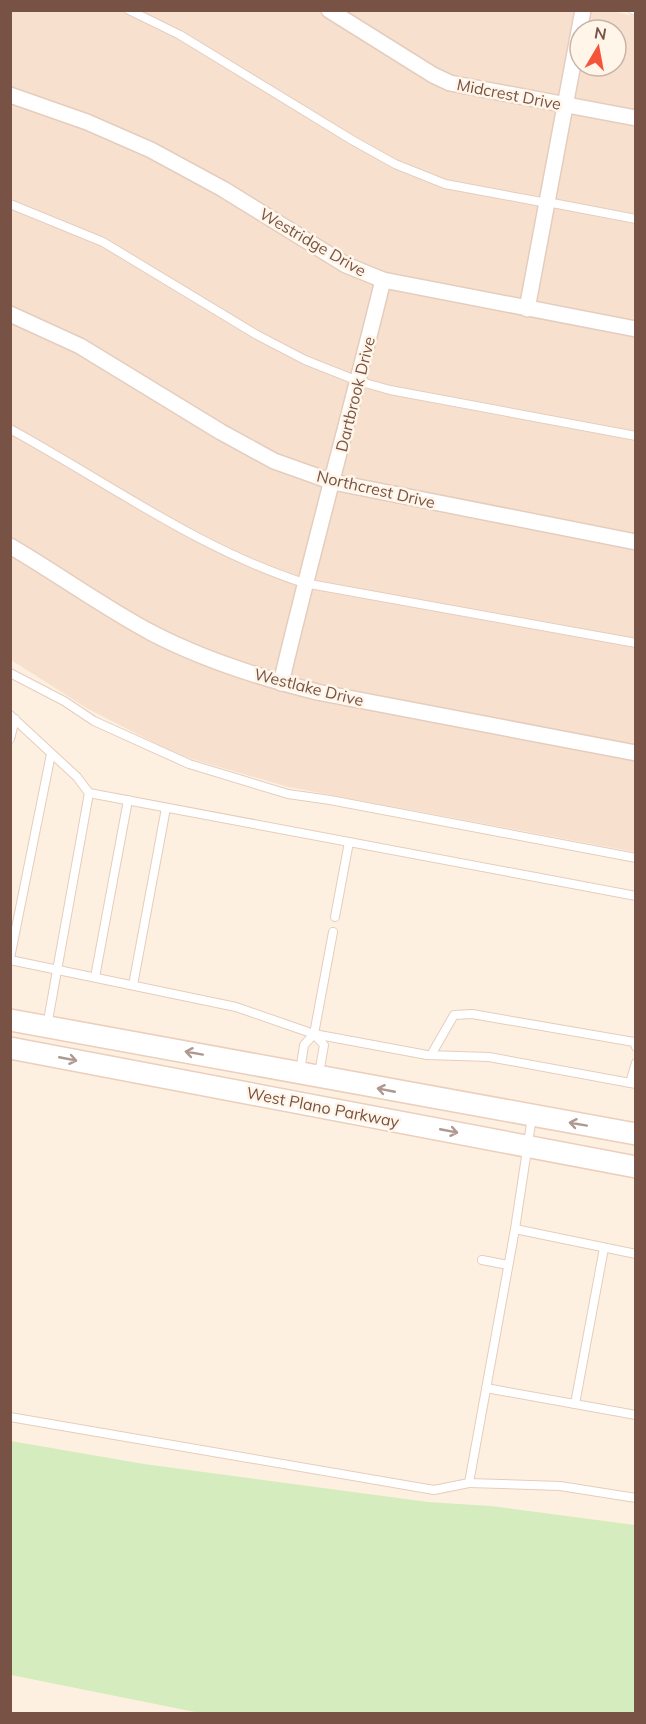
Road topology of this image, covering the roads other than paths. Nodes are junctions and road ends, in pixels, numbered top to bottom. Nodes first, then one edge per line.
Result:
1 (129, 10) edge
2 (329, 10) edge
3 (583, 10) edge
4 (10, 95) edge
5 (565, 105) junction
6 (636, 118) edge
7 (547, 203) junction
8 (10, 204) edge
9 (636, 219) edge
10 (383, 280) junction
11 (527, 309) junction
12 (10, 314) edge
13 (636, 329) edge
14 (358, 381) junction
15 (10, 429) edge
16 (636, 436) edge
17 (333, 482) junction
18 (636, 542) edge
19 (10, 546) edge
20 (304, 583) junction
21 (636, 642) edge
22 (10, 673) edge
23 (280, 683) junction
24 (13, 717) edge
25 (10, 739) edge
26 (636, 753) edge
27 (51, 754) junction
28 (89, 793) junction
29 (128, 800) junction
30 (166, 808) junction
31 (349, 842) junction
32 (636, 858) edge
33 (636, 896) edge
34 (335, 917) dead end
35 (333, 932) dead end
36 (10, 959) edge
37 (57, 970) junction
38 (95, 977) junction
39 (133, 985) junction
40 (10, 1020) edge
41 (47, 1026) junction
42 (314, 1034) junction
43 (636, 1047) edge
44 (10, 1048) edge
45 (431, 1055) junction
46 (636, 1064) edge
47 (309, 1074) junction
48 (633, 1083) edge
49 (309, 1104) junction
50 (532, 1116) junction
51 (636, 1134) edge
52 (528, 1145) junction
53 (636, 1167) edge
54 (515, 1229) junction
55 (604, 1248) junction
56 (636, 1254) edge
57 (482, 1260) dead end
58 (508, 1265) junction
59 (486, 1388) junction
60 (574, 1404) junction
61 (636, 1415) edge
62 (10, 1417) edge
63 (469, 1483) junction
64 (636, 1498) edge

1 - 7 lane
2 - 5 street, Midcrest Drive
3 - 5 street
4 - 10 street, Westridge Drive
5 - 6 street, Midcrest Drive
5 - 7 street
7 - 9 lane
7 - 11 street
8 - 14 lane
10 - 11 street, Westridge Drive
10 - 14 street, Dartbrook Drive
11 - 13 street, Westridge Drive
12 - 17 street, Northcrest Drive
14 - 16 lane
14 - 17 street, Dartbrook Drive
15 - 20 lane
17 - 18 street, Northcrest Drive
17 - 20 street, Dartbrook Drive
19 - 23 street, Westlake Drive
20 - 21 lane
20 - 23 street, Dartbrook Drive
22 - 32 lane
23 - 26 street, Westlake Drive
24 - 25 lane
24 - 27 lane
27 - 28 lane
27 - 36 lane
28 - 29 lane
28 - 37 lane
29 - 30 lane
29 - 38 lane
30 - 31 lane
30 - 39 lane
31 - 33 lane
31 - 34 lane
35 - 42 lane
36 - 37 lane
37 - 38 lane
37 - 41 lane
38 - 39 lane
39 - 42 lane
40 - 41 main road, West Plano Parkway
47 -> 41 main road, West Plano Parkway
42 - 45 lane
42 - 47 lane
42 - 47 lane
43 - 45 lane
44 -> 49 main road, West Plano Parkway
45 - 48 lane
46 - 48 lane
47 - 49 main road
50 -> 47 main road, West Plano Parkway
49 -> 52 main road, West Plano Parkway
51 -> 50 main road, West Plano Parkway
50 - 52 lane
52 - 53 main road, West Plano Parkway
52 - 54 lane
54 - 55 lane
54 - 58 lane
55 - 56 lane
55 - 60 lane
57 - 58 lane
58 - 59 lane
59 - 60 lane
59 - 63 lane
60 - 61 lane
62 - 63 lane
63 - 64 lane

